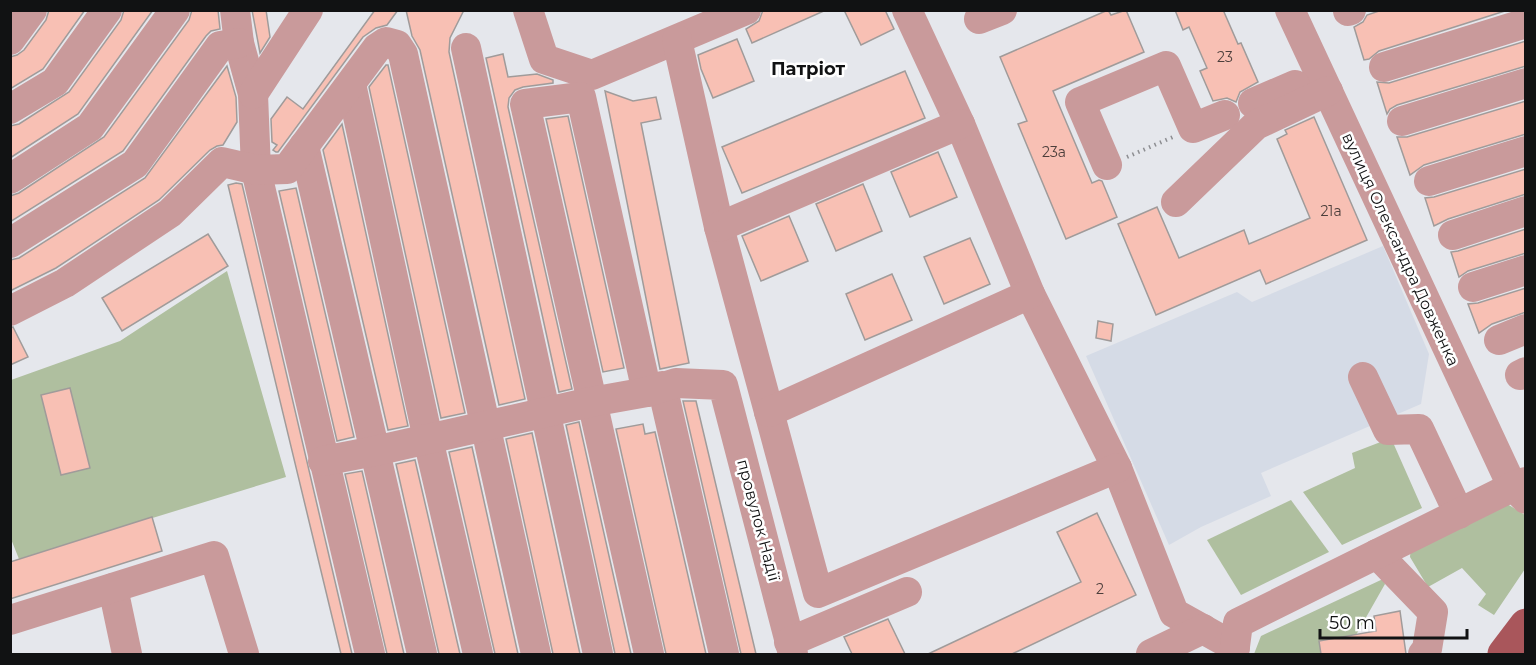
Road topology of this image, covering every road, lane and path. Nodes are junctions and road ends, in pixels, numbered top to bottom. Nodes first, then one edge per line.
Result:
1 (107, 10) edge
2 (175, 10) edge
3 (235, 10) edge
4 (308, 10) edge
5 (528, 10) edge
6 (746, 10) edge
7 (907, 10) edge
8 (1290, 10) edge
9 (28, 12) edge
10 (1526, 23) edge
11 (10, 40) edge
12 (677, 40) junction
13 (239, 43) junction
14 (466, 48) dead end
15 (1384, 68) dead end
16 (1324, 82) junction
17 (1526, 83) edge
18 (351, 84) junction
19 (253, 94) junction
20 (1252, 103) dead end
21 (10, 109) edge
22 (1225, 115) dead end
23 (1402, 121) dead end
24 (960, 124) junction
25 (1193, 129) junction
26 (304, 146) junction
27 (1526, 151) edge
28 (1107, 165) joint
29 (256, 170) junction
30 (10, 179) edge
31 (1429, 182) dead end
32 (1176, 202) dead end
33 (1526, 211) edge
34 (719, 226) junction
35 (1453, 235) dead end
36 (10, 243) edge
37 (1526, 270) edge
38 (1473, 287) dead end
39 (1030, 294) junction
40 (10, 311) edge
41 (1363, 377) dead end
42 (655, 389) junction
43 (591, 402) junction
44 (769, 412) junction
45 (545, 413) junction
46 (487, 426) junction
47 (428, 440) junction
48 (375, 452) junction
49 (323, 461) junction
50 (1117, 468) junction
51 (1521, 490) edge
52 (1459, 514) junction
53 (1377, 554) junction
54 (113, 588) junction
55 (907, 592) dead end
56 (10, 620) edge
57 (1526, 626) edge
58 (1203, 629) junction
59 (791, 648) edge
60 (1234, 651) edge
61 (1431, 653) edge
62 (128, 654) edge
63 (244, 654) edge
64 (370, 654) edge
65 (422, 654) edge
66 (478, 654) edge
67 (536, 654) edge
68 (598, 654) edge
69 (649, 654) edge
70 (724, 654) edge
71 (1151, 654) edge
72 (1504, 654) edge

1 - 21 street
2 - 30 street
3 - 13 street
4 - 19 street
5 - 12 street
6 - 12 street
7 - 24 street
8 - 16 street, вулиця Олександра Довженка
9 - 11 street
10 - 15 street
12 - 34 street
13 - 19 street
13 - 36 street
14 - 45 street
16 - 20 street
16 - 32 street
16 - 51 street, вулиця Олександра Довженка
17 - 23 street
18 - 26 street
18 - 46 street
18 - 47 street
19 - 29 street
22 - 25 street
24 - 34 street
24 - 39 street
25 - 28 path
25 - 28 street
26 - 29 street
26 - 48 street
27 - 31 street
29 - 40 street
29 - 49 street
33 - 35 street
34 - 44 street
37 - 38 street
39 - 44 street
39 - 50 street
41 - 52 street
42 - 43 street
42 - 43 street
42 - 59 street, провулок Надії
42 - 70 street
43 - 45 street
43 - 69 street
44 - 50 street
45 - 46 street
45 - 68 street
46 - 47 street
46 - 67 street
47 - 48 street
47 - 66 street
48 - 49 street
48 - 65 street
49 - 64 street
50 - 58 street
51 - 52 street
52 - 53 street
53 - 60 street
53 - 61 street
54 - 56 street
54 - 62 street
54 - 63 street
55 - 59 street
57 - 72 main road
58 - 60 street
58 - 71 street

